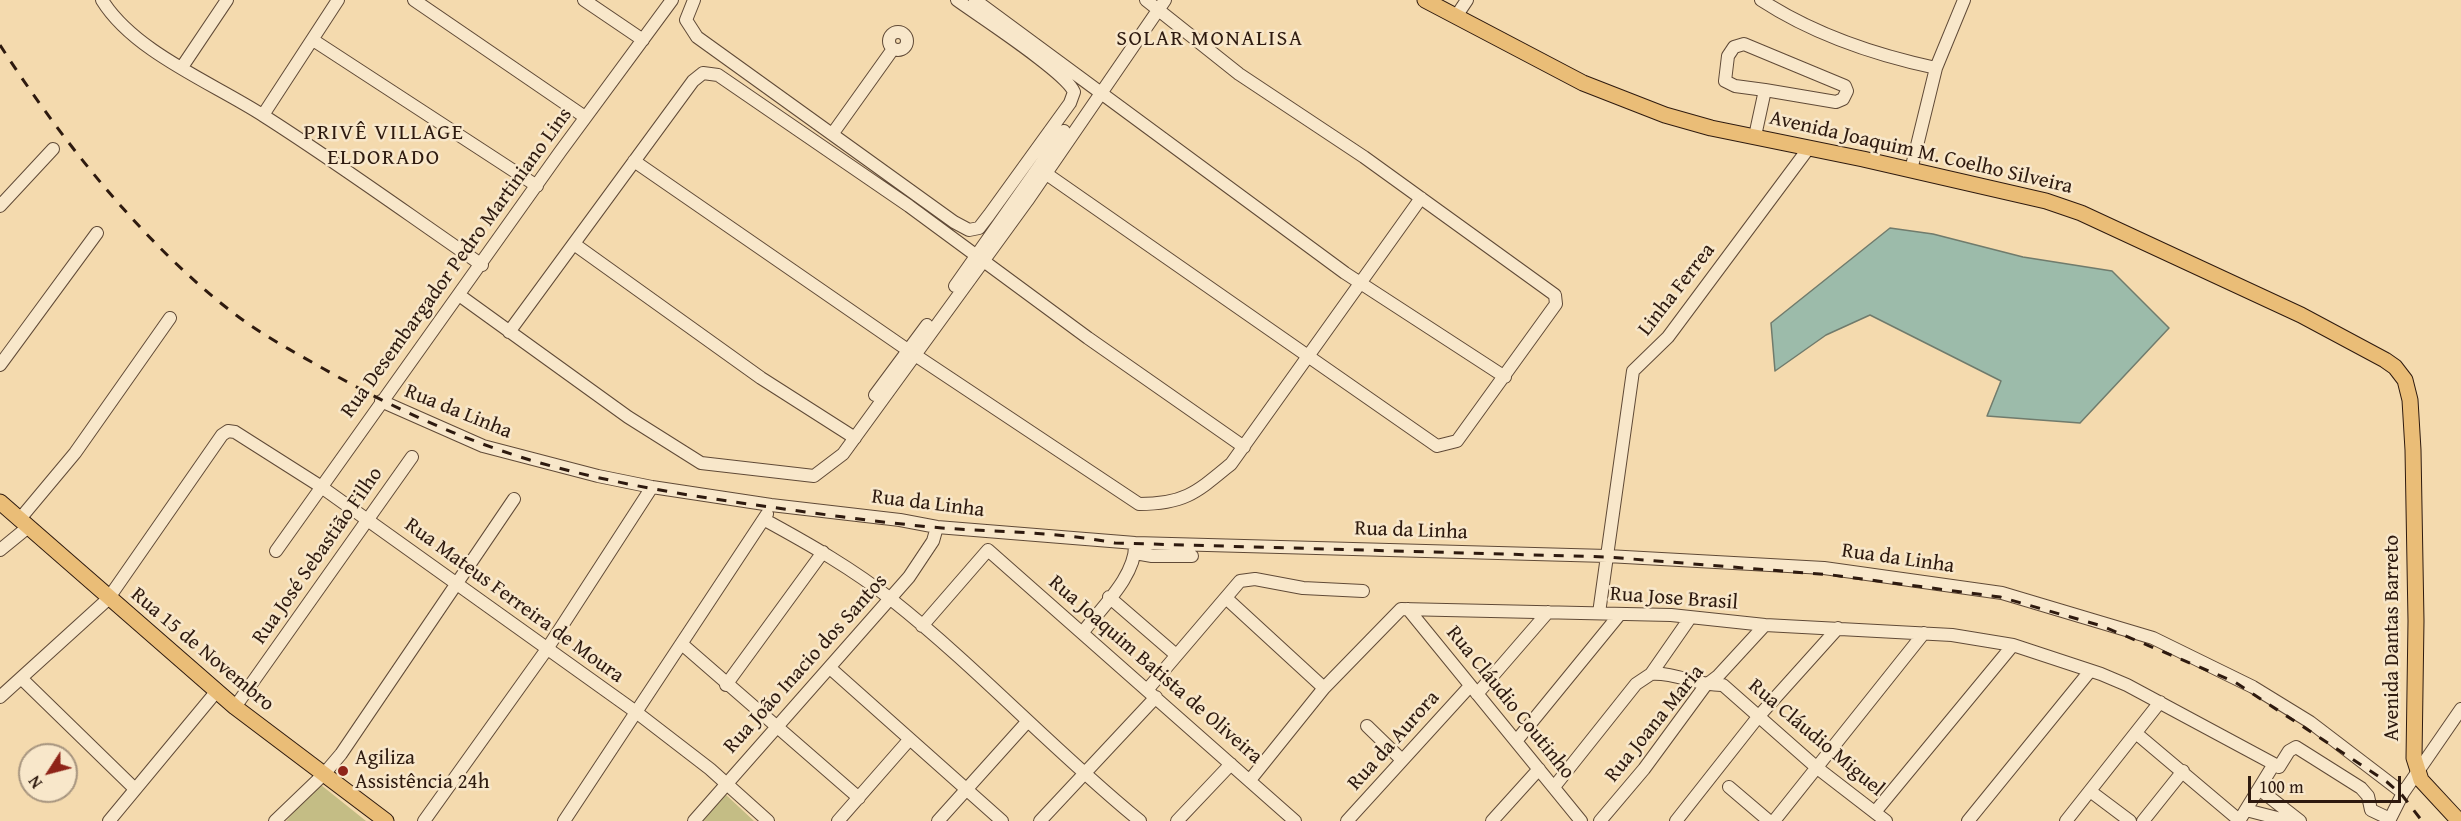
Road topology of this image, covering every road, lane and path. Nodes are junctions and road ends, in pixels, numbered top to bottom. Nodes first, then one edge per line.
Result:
1 (102, 0) edge
2 (118, 0) edge
3 (227, 0) edge
4 (338, 0) edge
5 (414, 0) edge
6 (584, 0) edge
7 (672, 0) edge
8 (694, 0) edge
9 (957, 0) edge
10 (975, 0) edge
11 (1425, 0) edge
12 (1467, 0) edge
13 (1761, 0) edge
14 (1964, 0) edge
15 (1155, 3) edge
16 (604, 6) edge
17 (110, 12) junction
18 (1457, 15) junction
19 (313, 40) junction
20 (644, 40) junction
21 (893, 49) dead end
22 (183, 67) junction
23 (1936, 68) junction
24 (1098, 90) junction
25 (1765, 90) junction
26 (263, 115) junction
27 (585, 117) junction
28 (833, 133) junction
29 (1755, 136) junction
30 (53, 149) dead end
31 (1808, 149) junction
32 (634, 161) junction
33 (1043, 170) junction
34 (1911, 170) junction
35 (537, 186) junction
36 (1422, 198) junction
37 (0, 206) edge
38 (97, 232) dead end
39 (574, 244) junction
40 (980, 258) junction
41 (482, 265) junction
42 (1359, 282) junction
43 (459, 295) junction
44 (170, 318) dead end
45 (509, 332) junction
46 (912, 352) junction
47 (1308, 357) junction
48 (0, 365) edge
49 (1505, 377) junction
50 (381, 401) junction
51 (852, 435) junction
52 (1244, 447) junction
53 (412, 457) dead end
54 (320, 486) junction
55 (652, 487) junction
56 (514, 500) dead end
57 (0, 502) edge
58 (771, 505) junction
59 (2414, 511) joint
60 (369, 520) junction
61 (765, 520) junction
62 (23, 524) junction
63 (937, 527) junction
64 (1135, 548) junction
65 (0, 550) edge
66 (276, 551) dead end
67 (823, 552) junction
68 (1192, 556) dead end
69 (1607, 556) junction
70 (456, 585) junction
71 (1363, 591) dead end
72 (1109, 597) junction
73 (1226, 598) junction
74 (108, 599) junction
75 (891, 599) junction
76 (1408, 609) junction
77 (1548, 612) junction
78 (1599, 613) junction
79 (1620, 614) junction
80 (1690, 618) junction
81 (1765, 625) junction
82 (922, 626) junction
83 (1838, 628) junction
84 (1083, 632) junction
85 (1924, 633) junction
86 (683, 645) junction
87 (2013, 645) junction
88 (547, 649) junction
89 (1175, 654) junction
90 (831, 668) junction
91 (2090, 671) junction
92 (1652, 674) junction
93 (21, 678) junction
94 (726, 685) junction
95 (1705, 686) junction
96 (1324, 688) junction
97 (1474, 690) junction
98 (216, 692) junction
99 (1151, 694) junction
100 (0, 697) edge
101 (2160, 702) junction
102 (235, 707) junction
103 (2461, 709) edge
104 (636, 712) junction
105 (1758, 717) junction
106 (1027, 722) junction
107 (1367, 726) dead end
108 (779, 727) junction
109 (2137, 734) junction
110 (909, 740) junction
111 (1516, 740) junction
112 (1402, 760) junction
113 (1231, 764) junction
114 (2274, 764) junction
115 (1816, 767) junction
116 (1539, 769) junction
117 (2183, 771) junction
118 (2417, 772) junction
119 (324, 774) junction
120 (1083, 774) junction
121 (1250, 780) junction
122 (726, 783) junction
123 (1554, 787) junction
124 (1729, 787) dead end
125 (135, 789) junction
126 (2259, 789) junction
127 (965, 790) junction
128 (2090, 791) junction
129 (2403, 793) junction
130 (859, 798) junction
131 (1875, 812) junction
132 (2241, 817) edge
133 (1138, 820) edge
134 (2389, 820) edge
135 (109, 821) edge
136 (275, 821) edge
137 (386, 821) edge
138 (424, 821) edge
139 (564, 821) edge
140 (694, 821) edge
141 (768, 821) edge
142 (838, 821) edge
143 (938, 821) edge
144 (1002, 821) edge
145 (1040, 821) edge
146 (1177, 821) edge
147 (1295, 821) edge
148 (1347, 821) edge
149 (1492, 821) edge
150 (1581, 821) edge
151 (1600, 821) edge
152 (1676, 821) edge
153 (1769, 821) edge
154 (1774, 821) edge
155 (1886, 821) edge
156 (1968, 821) edge
157 (2066, 821) edge
158 (2130, 821) edge
159 (2143, 821) edge
160 (2289, 821) edge
161 (2300, 821) edge
162 (2459, 821) edge

1 - 17 street
2 - 17 street
3 - 22 street
4 - 19 street
5 - 27 street
6 - 16 street
7 - 20 street, Rua Desembargador Pedro Martiniano Lins
8 - 28 street
9 - 28 street
10 - 24 street
11 - 18 main road, Avenida Joaquim M. Coelho Silveira
12 - 18 street
13 - 23 street
14 - 23 street
15 - 24 street
15 - 36 street
16 - 20 street
17 - 22 street
18 - 29 main road, Avenida Joaquim M. Coelho Silveira
19 - 26 street
19 - 35 street
20 - 27 street, Rua Desembargador Pedro Martiniano Lins
21 - 28 street
22 - 26 street
23 - 34 street
24 - 33 street
24 - 42 street
25 - 25 street
25 - 29 street
26 - 41 street
27 - 35 street, Rua Desembargador Pedro Martiniano Lins
29 - 31 main road, Avenida Joaquim M. Coelho Silveira
30 - 37 street
31 - 34 main road, Avenida Joaquim M. Coelho Silveira
31 - 69 street, Linha Ferrea
32 - 39 street
32 - 40 street
32 - 46 street
33 - 40 street
33 - 47 street
34 - 59 main road, Avenida Joaquim M. Coelho Silveira
35 - 41 street, Rua Desembargador Pedro Martiniano Lins
36 - 42 street
36 - 49 street
38 - 48 street
39 - 45 street
39 - 51 street
40 - 46 street
40 - 52 street
41 - 43 street, Rua Desembargador Pedro Martiniano Lins
42 - 47 street
42 - 49 street
43 - 45 street
43 - 50 street, Rua Desembargador Pedro Martiniano Lins
44 - 62 street
45 - 51 street
46 - 51 street
46 - 52 street
47 - 49 street
47 - 52 street
50 - 54 street, Rua Desembargador Pedro Martiniano Lins
50 - 55 street, Rua da Linha
53 - 60 street, Rua José Sebastião Filho
54 - 60 street, Rua Mateus Ferreira de Moura
54 - 66 street, Rua Desembargador Pedro Martiniano Lins
54 - 74 street, Rua Mateus Ferreira de Moura
55 - 58 street, Rua da Linha
55 - 88 street
56 - 70 street
57 - 62 main road, Rua 15 de Novembro
58 - 61 street
58 - 63 street, Rua da Linha
59 - 118 main road, Avenida Dantas Barreto
60 - 70 street, Rua Mateus Ferreira de Moura
60 - 102 street, Rua José Sebastião Filho
61 - 67 street
61 - 86 street
62 - 65 street
62 - 74 main road, Rua 15 de Novembro
63 - 64 street, Rua da Linha
63 - 75 street, Rua João Inacio dos Santos
64 - 68 street
64 - 69 street, Rua da Linha
64 - 72 street
67 - 75 street
67 - 94 street
69 - 78 street, Linha Ferrea
69 - 129 street, Rua da Linha
70 - 88 street, Rua Mateus Ferreira de Moura
70 - 119 street
71 - 73 street
72 - 84 street
72 - 89 street
73 - 89 street
73 - 96 street
74 - 93 street
74 - 98 main road, Rua 15 de Novembro
75 - 82 street
75 - 90 street, Rua João Inacio dos Santos
76 - 77 street, Rua Jose Brasil
76 - 96 street
76 - 97 street, Rua Cláudio Coutinho
77 - 78 street, Rua Jose Brasil
77 - 97 street, Rua da Aurora
78 - 79 street, Rua Jose Brasil
79 - 80 street, Rua Jose Brasil
79 - 111 street
80 - 81 street, Rua Jose Brasil
80 - 92 street
81 - 83 street, Rua Jose Brasil
81 - 95 street, Rua Joana Maria
82 - 84 street, Rua Joaquim Batista de Oliveira
82 - 106 street
83 - 85 street, Rua Jose Brasil
83 - 105 street
84 - 99 street, Rua Joaquim Batista de Oliveira
85 - 87 street, Rua Jose Brasil
85 - 115 street
86 - 94 street
86 - 104 street
87 - 91 street, Rua Jose Brasil
87 - 131 street
88 - 104 street, Rua Mateus Ferreira de Moura
88 - 138 street
89 - 99 street
90 - 108 street, Rua João Inacio dos Santos
90 - 110 street
91 - 101 street, Rua Jose Brasil
91 - 156 street
92 - 95 street, Rua Cláudio Miguel
92 - 123 street
93 - 100 street
93 - 125 street
94 - 108 street
95 - 105 street, Rua Cláudio Miguel
95 - 151 street, Rua Joana Maria
96 - 121 street
97 - 111 street, Rua Cláudio Coutinho
97 - 112 street, Rua da Aurora
98 - 102 main road, Rua 15 de Novembro
98 - 125 street
99 - 113 street, Rua Joaquim Batista de Oliveira
99 - 120 street
101 - 109 street
101 - 114 street, Rua Jose Brasil
102 - 119 main road, Rua 15 de Novembro
103 - 118 street
104 - 122 street, Rua Mateus Ferreira de Moura
104 - 139 street
105 - 115 street, Rua Cláudio Miguel
105 - 152 street
106 - 120 street
106 - 127 street
107 - 112 street
108 - 122 street, Rua João Inacio dos Santos
108 - 130 street
109 - 117 street
109 - 128 street
110 - 127 street
110 - 130 street
111 - 116 street, Rua Cláudio Coutinho
112 - 148 street, Rua da Aurora
113 - 121 street, Rua Joaquim Batista de Oliveira
113 - 146 street
114 - 126 street
114 - 134 street
115 - 131 street, Rua Cláudio Miguel
115 - 154 street
116 - 123 street, Rua Cláudio Coutinho
116 - 149 street
117 - 132 street
117 - 159 street
118 - 129 street
118 - 162 main road
119 - 136 street
119 - 137 main road, Rua 15 de Novembro
120 - 133 street
120 - 145 street
121 - 147 street, Rua Joaquim Batista de Oliveira
122 - 140 street, Rua João Inacio dos Santos
122 - 141 street, Rua Mateus Ferreira de Moura
123 - 150 street, Rua Cláudio Coutinho
124 - 153 street
125 - 135 street
126 - 132 street
126 - 161 street
127 - 143 street
127 - 144 street
128 - 157 street
128 - 158 street
129 - 134 street
130 - 142 street
131 - 155 street, Rua Cláudio Miguel
132 - 160 street

